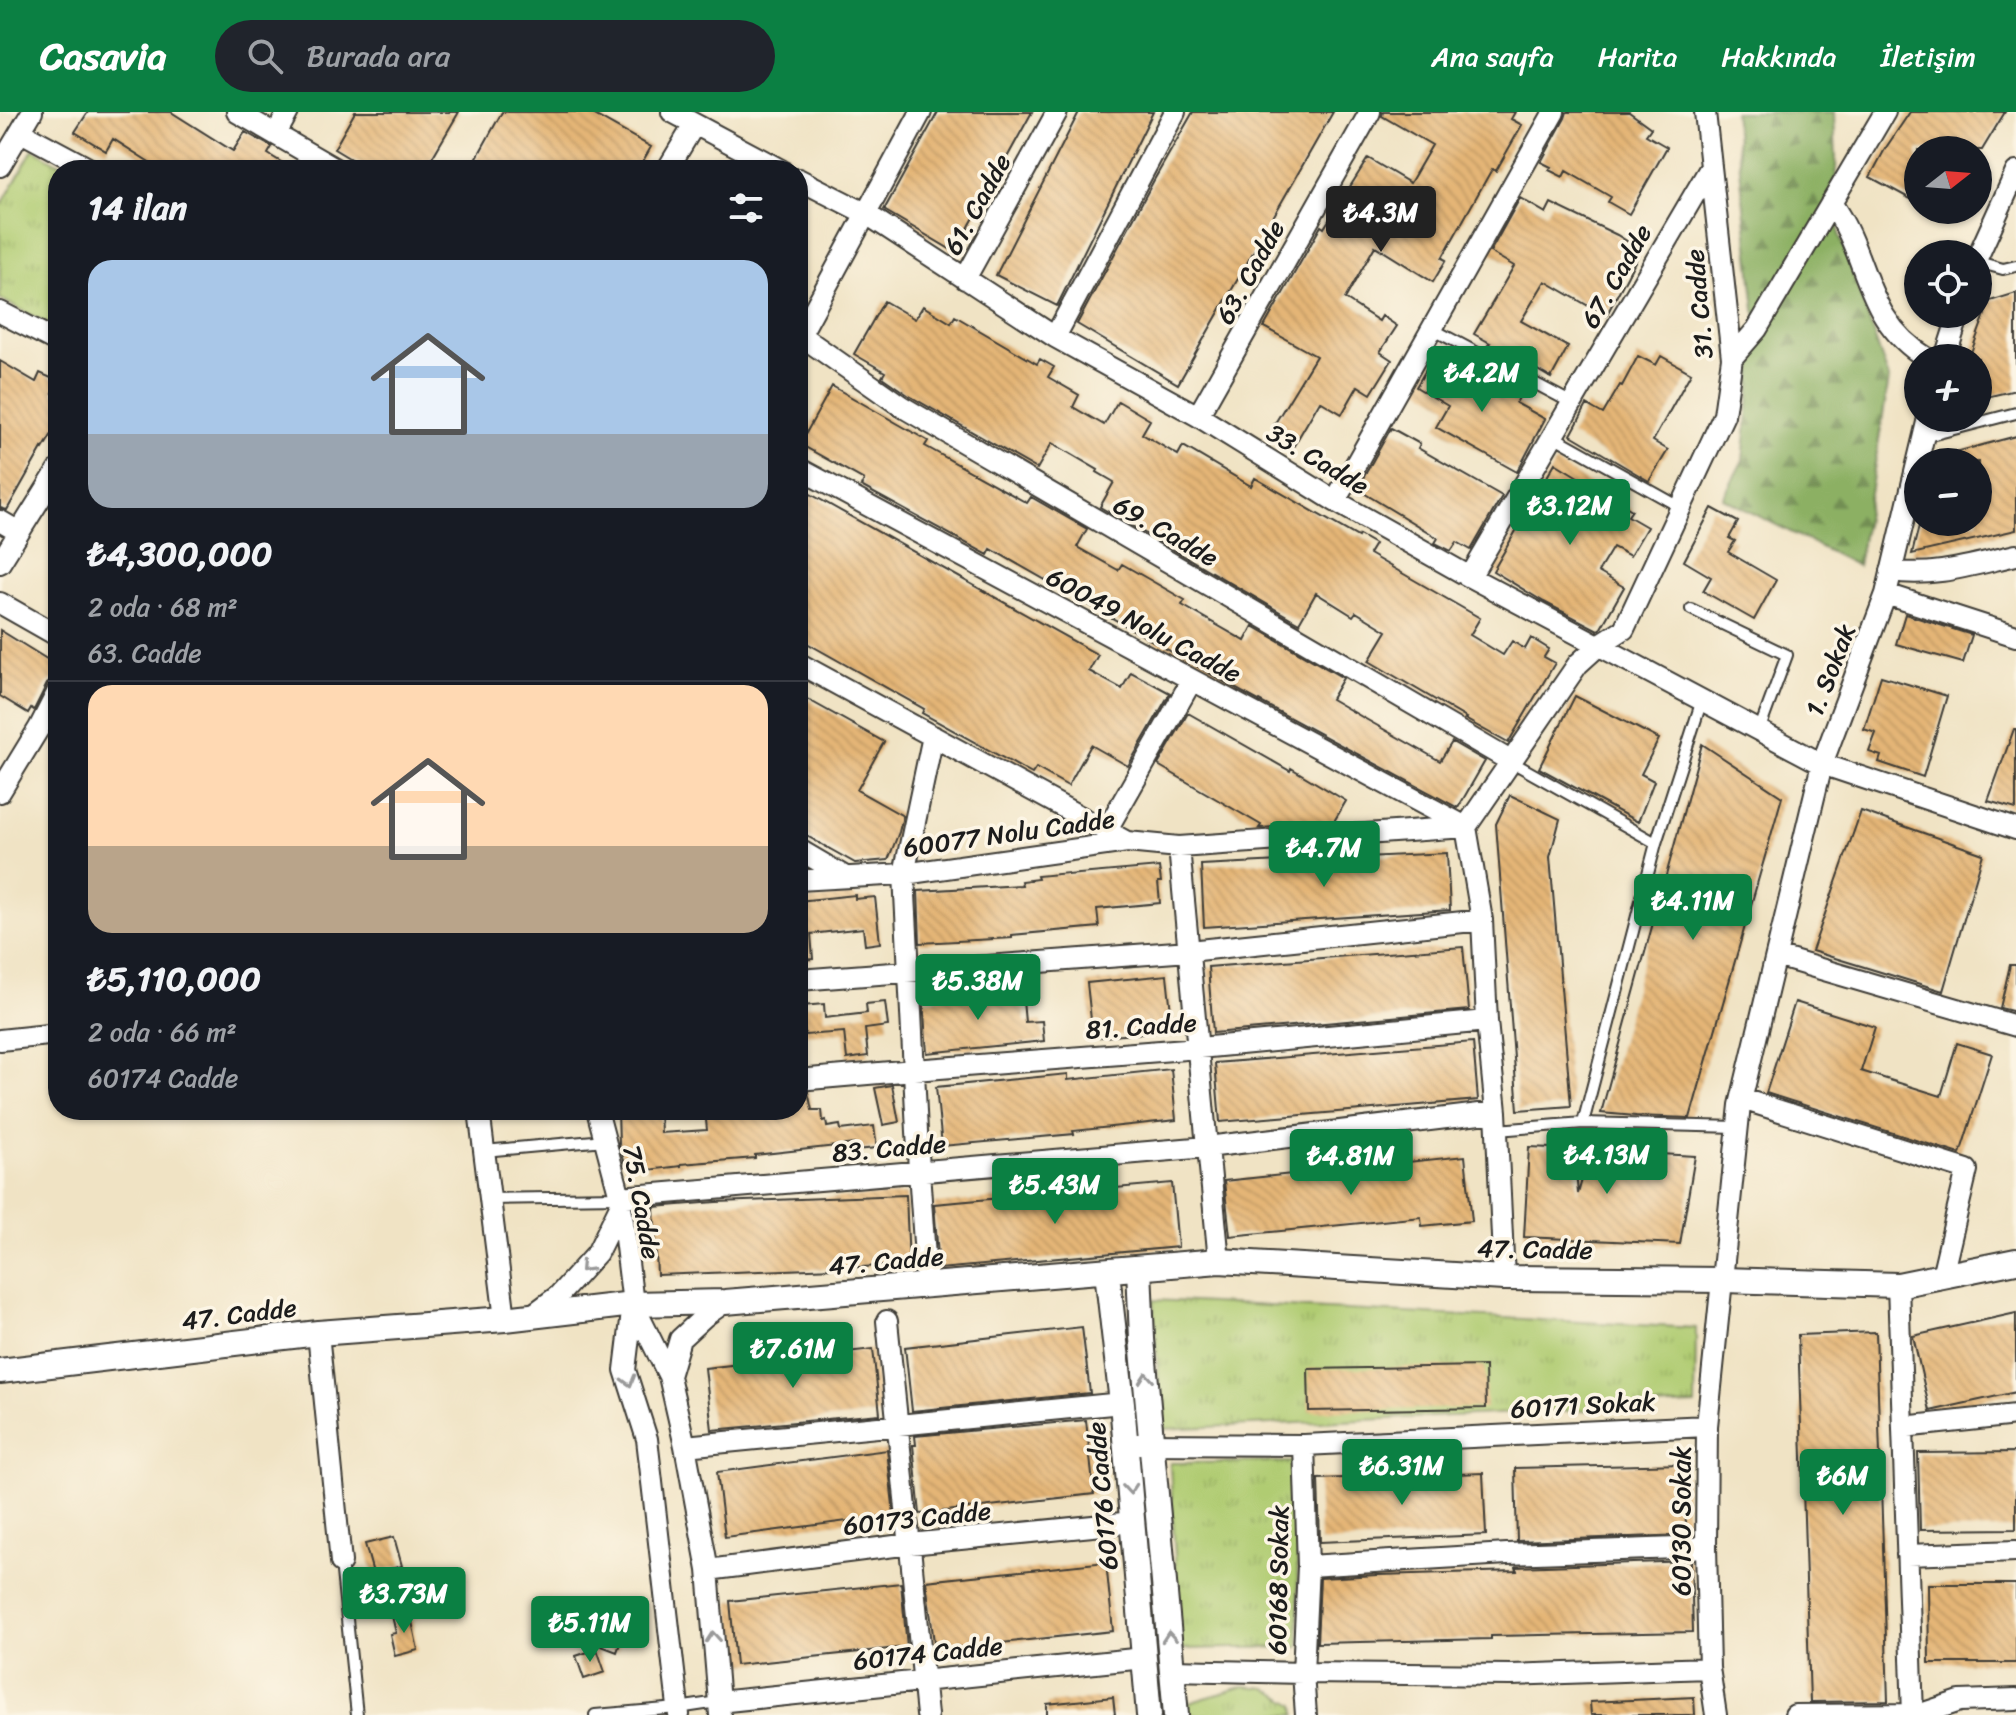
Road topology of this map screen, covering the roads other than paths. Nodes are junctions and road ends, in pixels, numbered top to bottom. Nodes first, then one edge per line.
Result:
1 (32, 112) edge
2 (237, 112) edge
3 (288, 112) edge
4 (672, 112) edge
5 (921, 112) edge
6 (1057, 112) edge
7 (1175, 112) edge
8 (1370, 112) edge
9 (1554, 112) edge
10 (1705, 112) edge
11 (1885, 112) edge
12 (694, 125) junction
13 (21, 132) junction
14 (276, 134) junction
15 (73, 160) edge
16 (320, 160) edge
17 (673, 160) edge
18 (762, 160) edge
19 (0, 166) edge
20 (1710, 168) junction
21 (2016, 172) edge
22 (808, 184) edge
23 (1831, 203) junction
24 (865, 213) junction
25 (1986, 240) edge
26 (1992, 265) edge
27 (2016, 266) edge
28 (965, 279) junction
29 (0, 312) edge
30 (808, 320) edge
31 (1432, 329) junction
32 (48, 337) edge
33 (1055, 337) junction
34 (808, 343) edge
35 (1907, 344) edge
36 (1732, 358) junction
37 (1572, 403) junction
38 (2016, 413) edge
39 (1198, 416) junction
40 (1992, 417) edge
41 (1924, 432) edge
42 (1553, 436) junction
43 (808, 473) edge
44 (1335, 501) junction
45 (48, 505) edge
46 (1680, 507) junction
47 (0, 521) edge
48 (19, 532) junction
49 (2016, 555) edge
50 (0, 563) edge
51 (1891, 571) junction
52 (1470, 577) junction
53 (1886, 594) junction
54 (0, 603) edge
55 (1691, 609) dead end
56 (48, 630) edge
57 (2016, 636) edge
58 (1599, 645) junction
59 (808, 668) edge
60 (1192, 680) junction
61 (1702, 700) junction
62 (48, 710) edge
63 (39, 728) junction
64 (1759, 731) junction
65 (48, 733) edge
66 (933, 736) junction
67 (1512, 762) junction
68 (1822, 764) junction
69 (0, 792) edge
70 (1466, 827) junction
71 (2016, 829) edge
72 (1106, 831) junction
73 (1127, 842) junction
74 (1656, 843) junction
75 (1179, 847) junction
76 (808, 855) edge
77 (904, 874) junction
78 (844, 876) junction
79 (808, 879) edge
80 (1482, 920) junction
81 (1189, 951) junction
82 (1776, 956) junction
83 (910, 972) junction
84 (808, 979) edge
85 (1487, 1021) junction
86 (2016, 1026) edge
87 (48, 1035) edge
88 (0, 1040) edge
89 (1199, 1048) junction
90 (914, 1070) junction
91 (808, 1079) edge
92 (1742, 1099) junction
93 (480, 1120) edge
94 (600, 1120) edge
95 (1497, 1121) junction
96 (1583, 1123) junction
97 (1738, 1127) junction
98 (605, 1140) junction
99 (1208, 1147) junction
100 (484, 1151) junction
101 (919, 1171) junction
102 (490, 1199) junction
103 (620, 1200) junction
104 (1219, 1261) junction
105 (2016, 1261) edge
106 (1139, 1268) junction
107 (1107, 1272) junction
108 (1942, 1276) junction
109 (1504, 1278) junction
110 (1723, 1280) junction
111 (1898, 1285) junction
112 (927, 1286) junction
113 (725, 1302) junction
114 (633, 1304) junction
115 (531, 1316) junction
116 (505, 1319) junction
117 (887, 1321) dead end
118 (318, 1333) junction
119 (0, 1371) edge
120 (669, 1376) junction
121 (1122, 1403) junction
122 (2016, 1415) edge
123 (898, 1425) junction
124 (1707, 1426) junction
125 (1903, 1427) junction
126 (1126, 1444) junction
127 (1152, 1444) junction
128 (1304, 1445) junction
129 (685, 1446) junction
130 (1133, 1522) junction
131 (910, 1544) junction
132 (1706, 1547) junction
133 (2016, 1551) edge
134 (1907, 1555) junction
135 (341, 1562) joint
136 (1308, 1566) junction
137 (708, 1570) junction
138 (1144, 1658) junction
139 (1709, 1668) junction
140 (1172, 1670) junction
141 (1303, 1673) junction
142 (922, 1679) junction
143 (2016, 1699) edge
144 (719, 1708) edge
145 (679, 1711) edge
146 (1913, 1714) edge
147 (357, 1715) edge
148 (595, 1715) edge
149 (927, 1715) edge
150 (1149, 1715) edge
151 (1176, 1715) edge
152 (1306, 1715) edge
153 (1716, 1715) edge
154 (1795, 1715) edge

1 - 13 street
2 - 14 street
3 - 14 street
4 - 12 street
5 - 24 street
6 - 28 street, 61. Cadde
7 - 33 street
8 - 39 street, 63. Cadde
9 - 31 street
10 - 20 street, 31. Cadde
11 - 23 street
12 - 17 street
12 - 18 street
13 - 15 street
13 - 19 street
14 - 16 street
20 - 36 street, 31. Cadde
20 - 37 street, 67. Cadde
21 - 25 street
22 - 24 street, 33. Cadde
23 - 35 street
23 - 36 street
24 - 28 street, 33. Cadde
24 - 30 street
26 - 27 lane
28 - 33 street, 33. Cadde
29 - 32 street
31 - 37 lane
31 - 44 street
33 - 39 street, 33. Cadde
34 - 67 street, 69. Cadde
36 - 46 street, 31. Cadde
37 - 42 street, 67. Cadde
38 - 40 lane
39 - 44 street, 33. Cadde
41 - 51 street, 1. Sokak
42 - 46 lane
42 - 52 street, 67. Cadde
43 - 60 street, 60049 Nolu Cadde
44 - 52 street, 33. Cadde
45 - 48 street
46 - 58 street, 31. Cadde
47 - 48 street
48 - 50 street
49 - 51 street
51 - 53 street, 1. Sokak
52 - 58 street, 33. Cadde
53 - 57 street
53 - 68 street, 1. Sokak
54 - 56 street
55 - 64 lane
58 - 61 street, 33. Cadde
58 - 67 street, 31. Cadde
59 - 66 street
60 - 70 street, 60049 Nolu Cadde
60 - 72 street
61 - 64 street, 33. Cadde
61 - 74 lane
62 - 63 street
63 - 65 street
63 - 69 street
64 - 68 street, 33. Cadde
66 - 72 street
66 - 77 street
67 - 70 street, 31. Cadde
67 - 74 lane
68 - 71 street, 33. Cadde
68 - 82 street, 1. Sokak
70 - 75 street, 60077 Nolu Cadde
70 - 80 street
72 - 73 street
73 - 75 street, 60077 Nolu Cadde
73 - 77 street, 60077 Nolu Cadde
74 - 96 lane
75 - 81 street
76 - 78 street
77 - 78 street, 60077 Nolu Cadde
77 - 83 street
78 - 79 street, 60077 Nolu Cadde
80 - 81 street
80 - 85 street
81 - 83 street
81 - 89 street
82 - 86 street
82 - 92 street, 60130 Sokak
83 - 84 street
83 - 90 street
85 - 89 street, 81. Cadde
85 - 95 street
87 - 88 street
89 - 90 street, 81. Cadde
89 - 99 street
90 - 91 street, 81. Cadde
90 - 101 street
92 - 97 street, 60130 Sokak
92 - 108 street
93 - 100 street
94 - 98 street, 75. Cadde
95 - 96 lane
95 - 99 street, 83. Cadde
95 - 109 street
96 - 97 lane
97 - 110 street, 60130 Sokak
98 - 100 lane
98 - 103 street, 75. Cadde
99 - 101 street, 83. Cadde
99 - 104 street
100 - 102 street
101 - 103 street, 83. Cadde
101 - 112 street
102 - 103 lane
102 - 116 street
103 - 114 street, 75. Cadde
103 -> 115 street
104 - 106 street, 47. Cadde
104 - 109 street, 47. Cadde
105 - 108 street, 47. Cadde
106 - 107 street, 47. Cadde
127 -> 106 street
107 - 112 street, 47. Cadde
107 - 121 street, 60176 Cadde
108 - 111 street, 47. Cadde
109 - 110 street, 47. Cadde
110 - 111 street, 47. Cadde
110 - 124 street, 60130 Sokak
111 - 125 street
112 - 113 street, 47. Cadde
113 - 114 street, 47. Cadde
113 - 120 street
114 - 115 street, 47. Cadde
114 - 120 street
114 -> 145 street
115 - 116 street, 47. Cadde
116 - 118 street, 47. Cadde
117 - 123 street
118 - 119 street, 47. Cadde
118 - 135 street
120 - 129 street
121 - 123 street
121 - 126 street, 60176 Cadde
122 - 125 street
123 - 129 street
123 - 131 street
124 - 128 street, 60171 Sokak
124 - 132 street, 60130 Sokak
125 - 134 street
126 - 127 street, 60171 Sokak
126 -> 130 street, 60176 Cadde
127 - 128 street, 60171 Sokak
140 -> 127 street
128 - 136 street, 60168 Sokak
129 - 137 street
130 - 131 street, 60173 Cadde
130 - 138 street, 60176 Cadde
131 - 137 street, 60173 Cadde
131 - 142 street
132 - 136 street
132 - 139 street, 60130 Sokak
133 - 134 street
134 - 146 street
135 - 147 lane
136 - 141 street, 60168 Sokak
144 -> 137 street
138 - 142 street, 60174 Cadde
138 - 150 street, 60176 Cadde
139 - 141 street
139 - 153 street, 60130 Sokak
140 - 141 street
140 - 151 street
141 - 152 street, 60168 Sokak
142 - 144 street, 60174 Cadde
142 - 149 street
143 - 146 street
144 - 145 lane
145 - 148 lane
146 - 154 street

